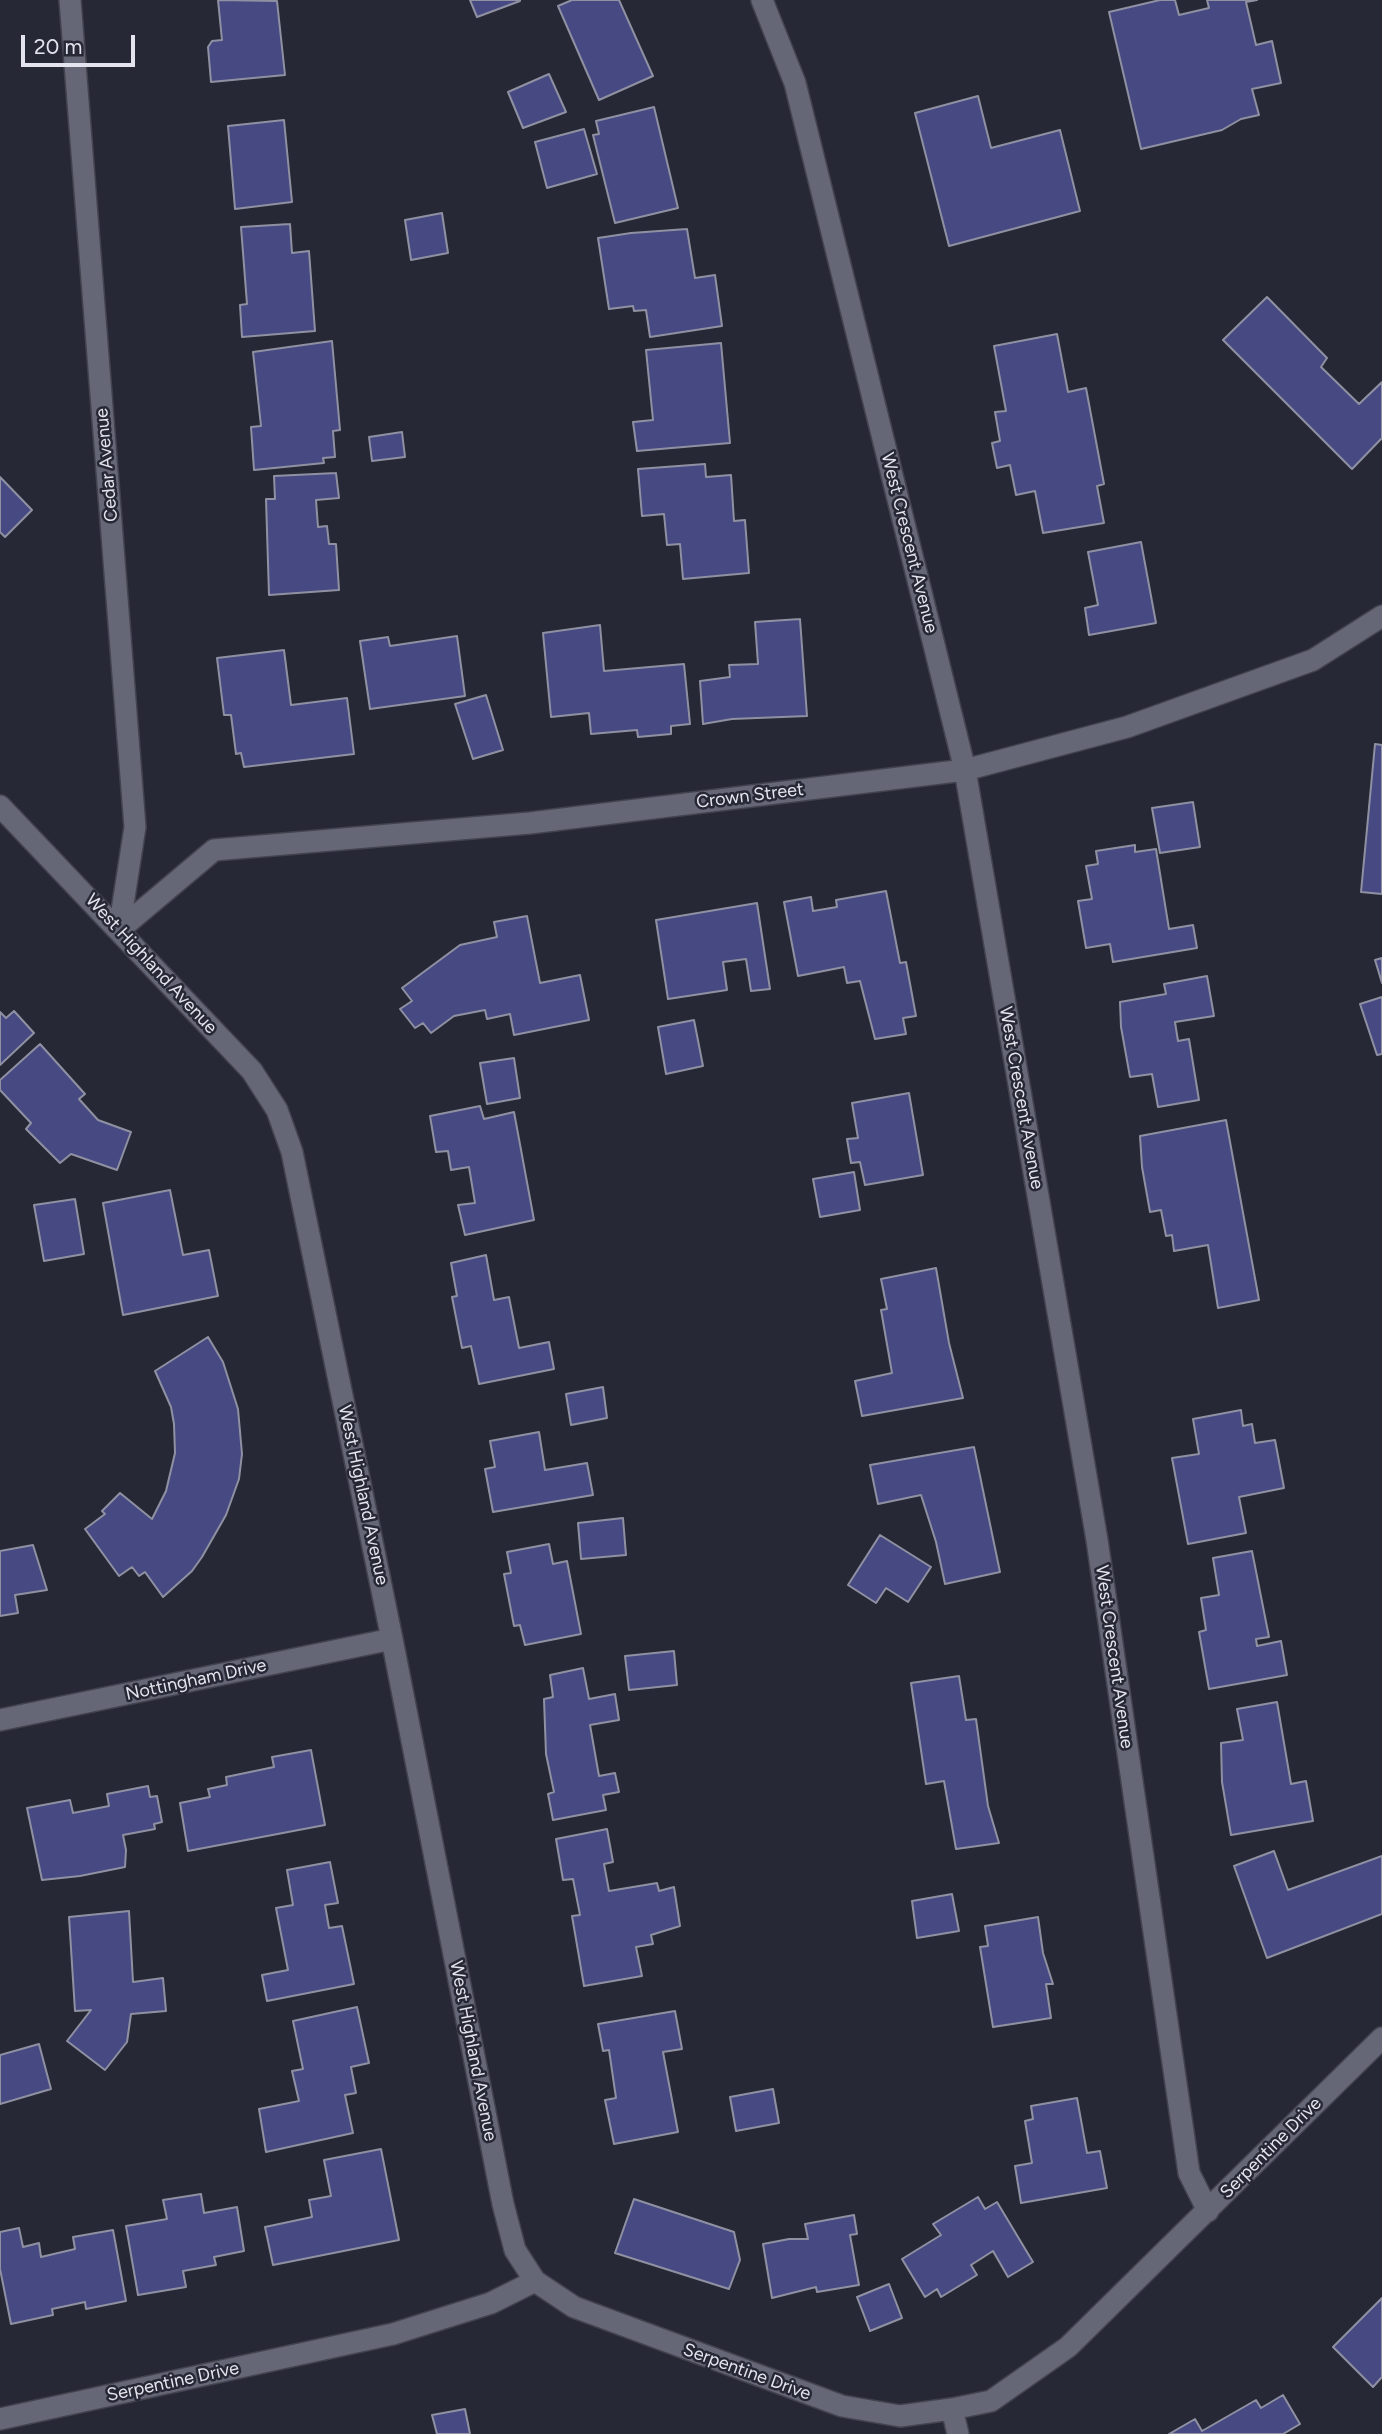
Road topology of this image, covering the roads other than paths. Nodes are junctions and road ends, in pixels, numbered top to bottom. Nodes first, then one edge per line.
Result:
1 (70, 0) edge
2 (762, 0) edge
3 (1382, 616) edge
4 (965, 770) junction
5 (0, 806) edge
6 (119, 930) junction
7 (392, 1639) junction
8 (0, 1720) edge
9 (1382, 2038) edge
10 (1208, 2211) junction
11 (535, 2281) junction
12 (952, 2409) junction
13 (0, 2419) edge
14 (958, 2434) edge

1 - 6 street, Cedar Avenue
2 - 4 street, West Crescent Avenue
3 - 4 street, Crown Street
4 - 6 street, Crown Street
4 - 10 street, West Crescent Avenue
5 - 6 street, West Highland Avenue
6 - 7 street, West Highland Avenue
7 - 8 street, Nottingham Drive
7 - 11 street, West Highland Avenue
9 - 10 street, Serpentine Drive
10 - 12 street, Serpentine Drive
11 - 12 street, Serpentine Drive
11 - 13 street, Serpentine Drive
12 - 14 street

